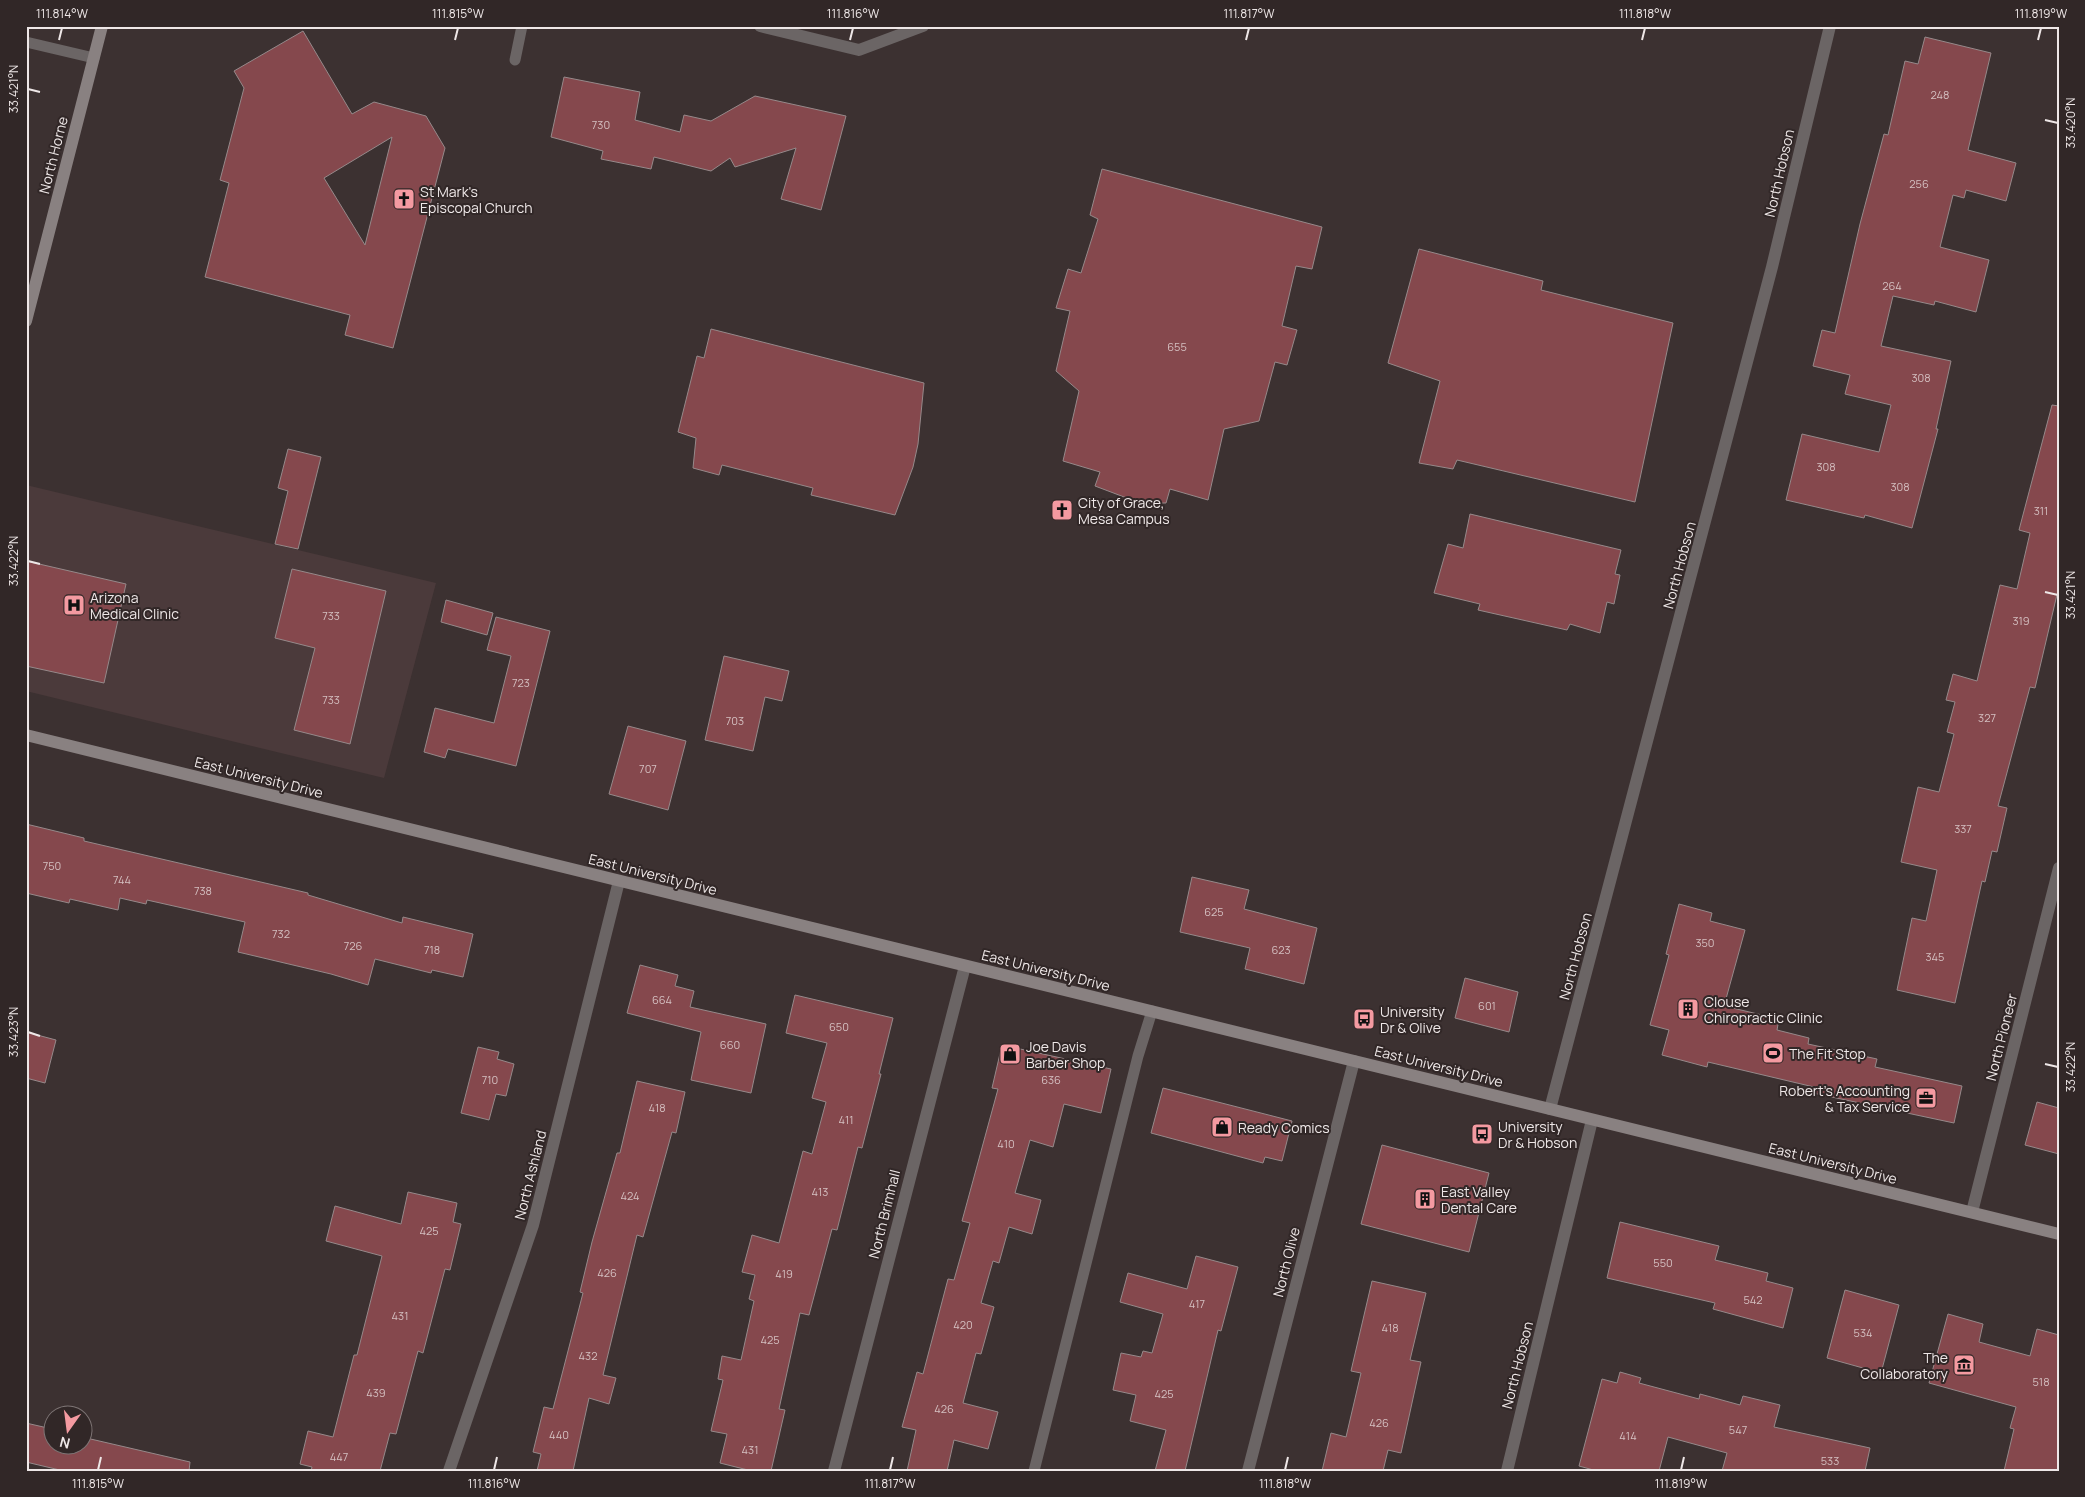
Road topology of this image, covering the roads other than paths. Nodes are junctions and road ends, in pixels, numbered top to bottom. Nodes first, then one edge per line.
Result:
1 (102, 26) edge
2 (522, 26) edge
3 (760, 26) edge
4 (922, 26) edge
5 (1830, 26) edge
6 (26, 42) edge
7 (94, 58) junction
8 (515, 60) dead end
9 (26, 321) edge
10 (26, 735) edge
11 (2059, 868) edge
12 (619, 881) junction
13 (965, 966) junction
14 (1152, 1011) junction
15 (1354, 1061) junction
16 (1550, 1109) junction
17 (1592, 1120) junction
18 (1972, 1212) junction
19 (2059, 1234) edge
20 (449, 1471) edge
21 (834, 1471) edge
22 (1034, 1471) edge
23 (1248, 1471) edge
24 (1507, 1471) edge

1 - 7 main road, North Horne
2 - 8 lane
3 - 4 street
5 - 16 street, North Hobson
6 - 7 lane
7 - 9 main road, North Horne
10 - 12 main road, East University Drive
11 - 18 street, North Pioneer
12 - 13 main road, East University Drive
12 - 20 street, North Ashland
13 - 14 main road, East University Drive
13 - 21 street, North Brimhall
14 - 15 main road, East University Drive
14 - 22 lane
15 - 16 main road, East University Drive
15 - 23 street, North Olive
16 - 17 main road, East University Drive
17 - 18 main road, East University Drive
17 - 24 street, North Hobson
18 - 19 main road, East University Drive

